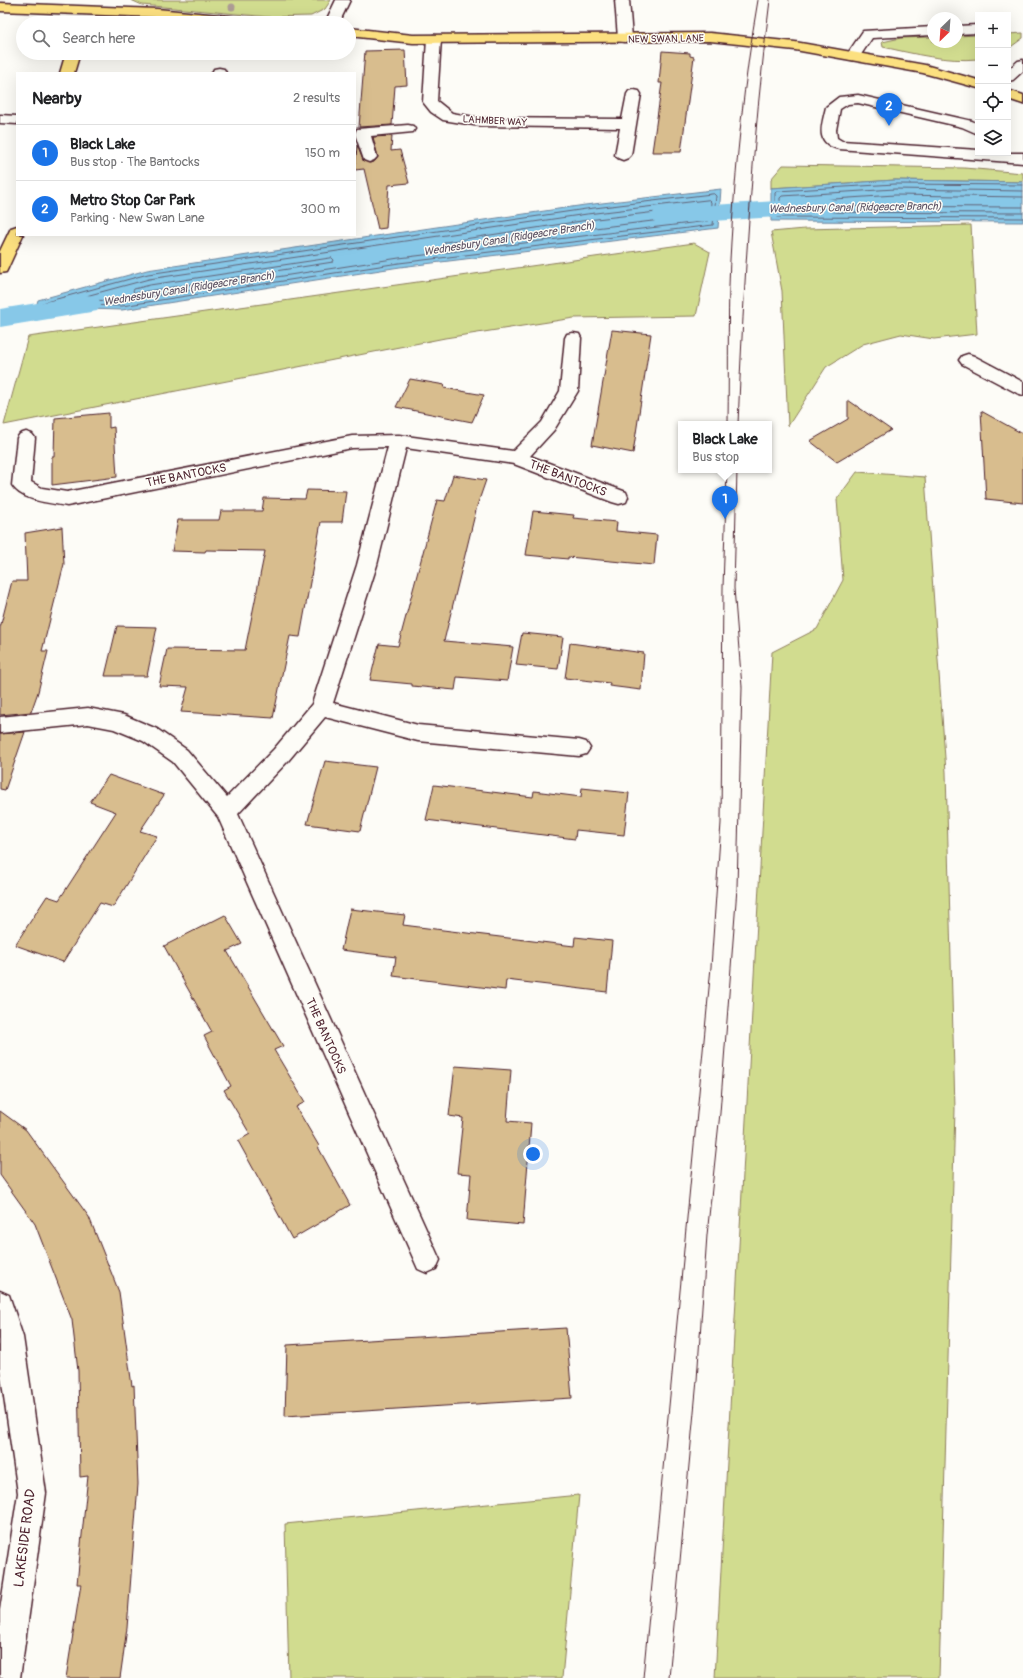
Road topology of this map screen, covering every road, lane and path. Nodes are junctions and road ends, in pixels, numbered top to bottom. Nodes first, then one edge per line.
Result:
1 (343, 0) edge
2 (622, 0) edge
3 (91, 5) edge
4 (0, 7) edge
5 (87, 16) edge
6 (188, 16) edge
7 (335, 16) edge
8 (975, 29) edge
9 (963, 30) edge
10 (927, 31) edge
11 (356, 33) edge
12 (625, 38) junction
13 (434, 39) junction
14 (853, 56) junction
15 (71, 60) edge
16 (1023, 64) edge
17 (67, 72) edge
18 (1011, 74) edge
19 (975, 83) edge
20 (634, 94) dead end
21 (1011, 95) edge
22 (1023, 100) edge
23 (0, 119) edge
24 (16, 120) edge
25 (628, 124) junction
26 (975, 128) edge
27 (408, 129) dead end
28 (358, 132) edge
29 (1011, 145) edge
30 (1023, 150) edge
31 (622, 155) dead end
32 (975, 155) edge
33 (995, 156) edge
34 (370, 157) dead end
35 (1023, 158) edge
36 (16, 233) edge
37 (0, 268) edge
38 (573, 338) dead end
39 (968, 360) dead end
40 (1023, 389) edge
41 (26, 438) dead end
42 (399, 441) junction
43 (517, 458) junction
44 (619, 497) dead end
45 (321, 708) junction
46 (0, 725) edge
47 (579, 748) dead end
48 (226, 812) junction
49 (427, 1260) dead end
50 (0, 1304) edge
51 (5, 1678) edge

1 - 7 street
2 - 12 street
3 - 4 main road
3 - 5 main road
3 - 6 main road
8 - 9 street
10 - 14 street
11 - 13 main road, NEW SWAN LANE
12 - 13 main road, NEW SWAN LANE
12 - 14 main road, NEW SWAN LANE
13 - 25 street, LAHMBER WAY
14 - 19 main road, NEW SWAN LANE
15 - 17 main road
16 - 18 street
20 - 25 street
21 - 22 main road
23 - 24 street
25 - 31 street
26 - 32 street
27 - 28 street
28 - 34 street
29 - 30 street
33 - 35 street
36 - 37 main road
38 - 43 street, THE BANTOCKS
39 - 40 street
41 - 42 street, THE BANTOCKS
42 - 43 street, THE BANTOCKS
42 - 45 street
43 - 44 street, THE BANTOCKS
45 - 47 street
45 - 48 street
46 - 48 street, THE BANTOCKS
48 - 49 street, THE BANTOCKS
50 - 51 street, LAKESIDE ROAD

